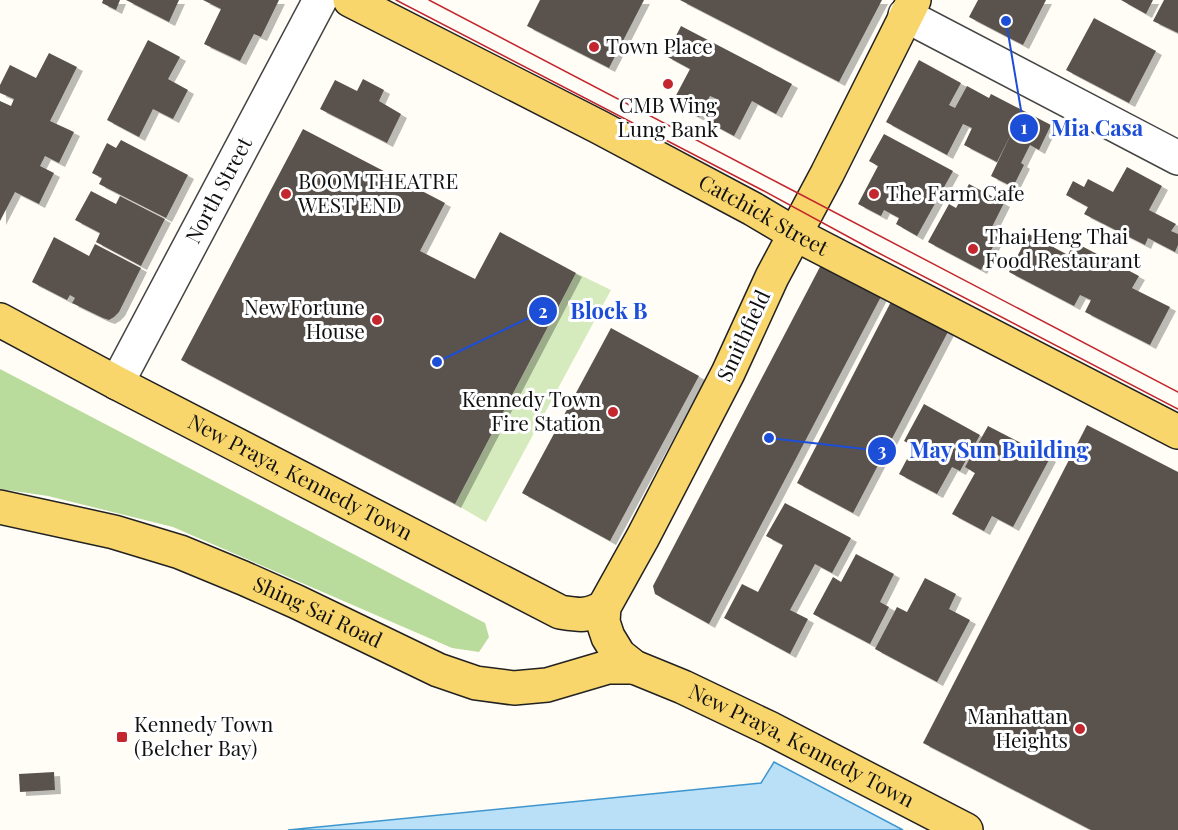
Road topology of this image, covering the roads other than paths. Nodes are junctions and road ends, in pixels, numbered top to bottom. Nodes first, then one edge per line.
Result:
1 (320, 0) edge
2 (350, 0) edge
3 (909, 7) edge
4 (1178, 158) edge
5 (795, 234) junction
6 (0, 320) edge
7 (117, 383) junction
8 (1178, 432) edge
9 (0, 507) edge
10 (604, 607) junction
11 (634, 667) junction
12 (966, 830) edge

1 - 7 street, North Street
2 - 5 main road, Catchick Street
3 - 4 street
3 - 5 main road, Smithfield
5 - 8 main road, Catchick Street
5 - 10 main road, Smithfield
6 - 7 main road, New Praya, Kennedy Town
7 - 10 main road, New Praya, Kennedy Town
9 - 11 main road, Shing Sai Road
10 - 11 main road
11 - 12 main road, New Praya, Kennedy Town

